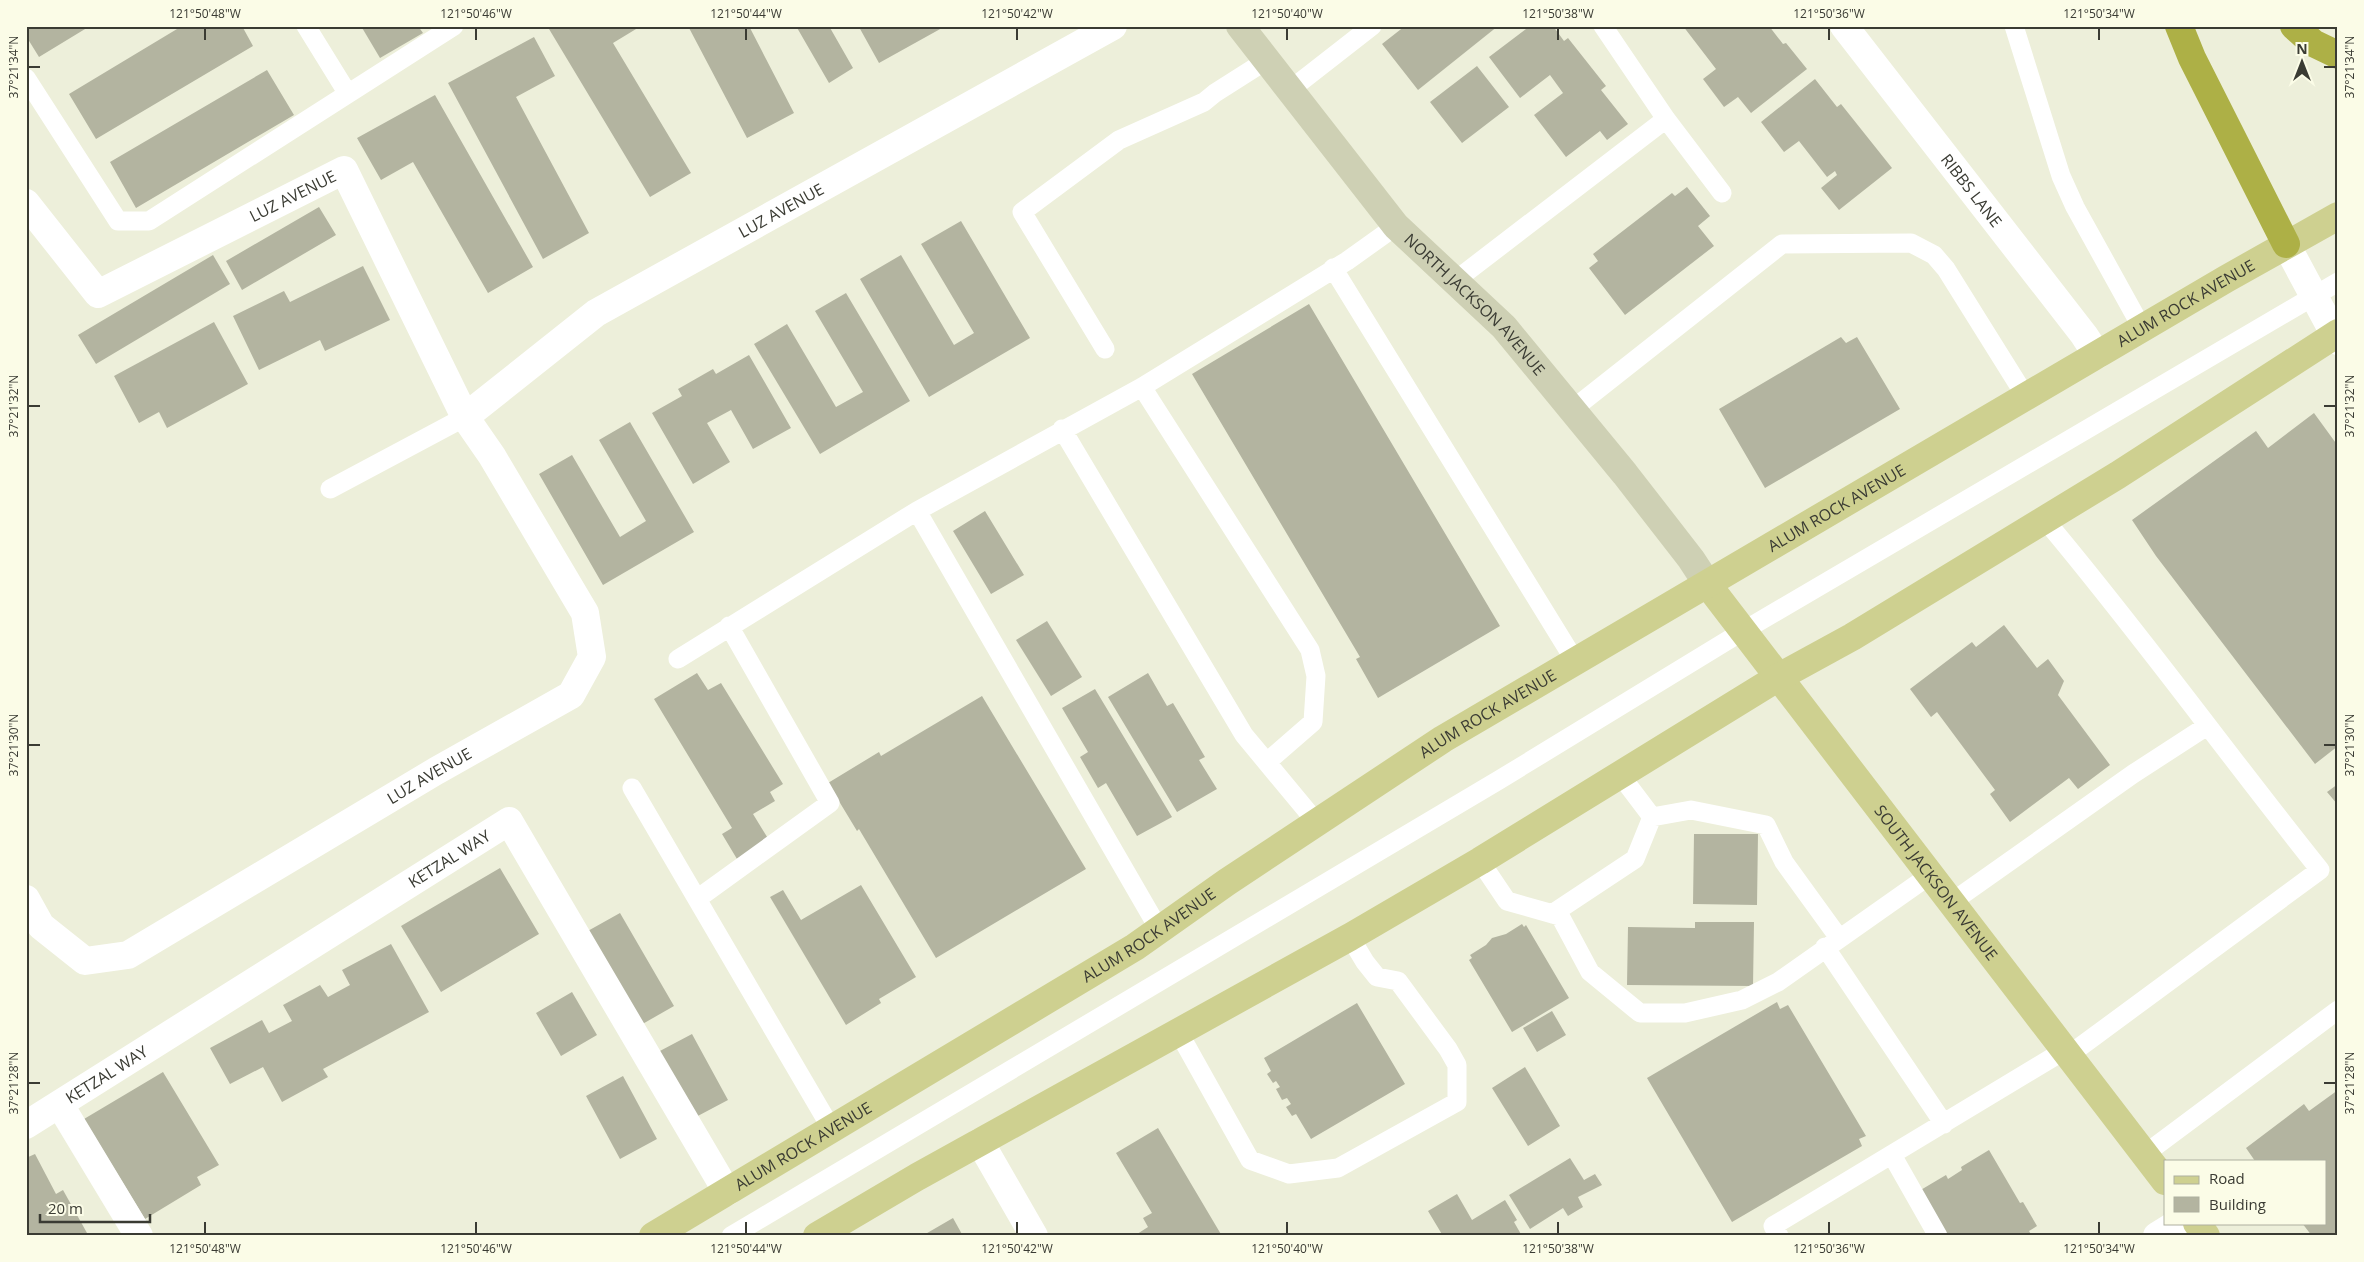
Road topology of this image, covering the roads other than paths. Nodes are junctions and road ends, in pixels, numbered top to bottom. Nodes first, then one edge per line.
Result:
1 (306, 26) edge
2 (454, 26) edge
3 (1113, 26) edge
4 (1240, 26) edge
5 (1372, 26) edge
6 (1603, 26) edge
7 (1844, 26) edge
8 (2014, 26) edge
9 (2180, 26) edge
10 (2294, 26) edge
11 (2338, 55) edge
12 (1267, 60) junction
13 (26, 78) edge
14 (1290, 90) junction
15 (348, 94) junction
16 (1666, 119) junction
17 (1722, 193) dead end
18 (26, 203) edge
19 (2338, 216) edge
20 (1396, 226) junction
21 (2286, 244) junction
22 (1333, 268) junction
23 (1456, 280) junction
24 (2338, 282) edge
25 (2314, 296) junction
26 (2142, 328) junction
27 (2337, 337) edge
28 (1105, 349) dead end
29 (2097, 355) junction
30 (1142, 387) junction
31 (2026, 397) junction
32 (1572, 409) junction
33 (465, 417) junction
34 (1062, 429) junction
35 (330, 488) dead end
36 (916, 511) junction
37 (2045, 520) junction
38 (1708, 585) junction
39 (729, 626) junction
40 (1744, 631) junction
41 (678, 659) dead end
42 (1576, 661) junction
43 (1779, 677) junction
44 (2207, 726) junction
45 (1267, 762) junction
46 (1621, 776) junction
47 (632, 788) dead end
48 (1652, 817) junction
49 (1317, 823) junction
50 (1480, 861) junction
51 (1930, 875) junction
52 (26, 899) edge
53 (697, 899) junction
54 (1952, 902) junction
55 (1552, 914) junction
56 (1160, 931) junction
57 (1350, 937) junction
58 (1832, 942) junction
59 (2338, 1010) edge
60 (1179, 1033) junction
61 (2067, 1052) junction
62 (60, 1105) junction
63 (1944, 1124) junction
64 (26, 1126) edge
65 (831, 1128) junction
66 (980, 1142) junction
67 (2145, 1154) junction
68 (1892, 1155) junction
69 (2164, 1180) edge
70 (727, 1192) junction
71 (2176, 1224) edge
72 (2198, 1224) edge
73 (139, 1236) edge
74 (653, 1236) edge
75 (731, 1236) edge
76 (817, 1236) edge
77 (1034, 1236) edge
78 (1779, 1236) edge
79 (1938, 1236) edge
80 (2157, 1236) edge
81 (2206, 1236) edge

1 - 15 lane
2 - 15 lane
3 - 33 street, LUZ AVENUE
4 - 12 main road, NORTH JACKSON AVENUE
5 - 14 lane
6 - 16 lane
7 - 29 street, RIBBS LANE
8 - 26 lane
9 - 21 highway
10 - 11 highway
12 - 14 main road, NORTH JACKSON AVENUE
12 - 28 lane
13 - 15 lane
14 - 20 main road, NORTH JACKSON AVENUE
16 - 17 lane
16 - 23 lane
18 - 33 street, LUZ AVENUE
19 - 21 main road, ALUM ROCK AVENUE
20 - 22 lane
20 - 23 main road, NORTH JACKSON AVENUE
21 - 25 street
21 - 26 main road, ALUM ROCK AVENUE
22 - 30 lane
22 - 42 lane
23 - 32 main road, NORTH JACKSON AVENUE
24 - 25 lane
25 - 27 street
25 - 40 lane
26 - 29 main road, ALUM ROCK AVENUE
27 - 37 main road
29 - 31 main road, ALUM ROCK AVENUE
30 - 34 lane
30 - 45 lane
31 - 32 lane
31 - 38 main road, ALUM ROCK AVENUE
32 - 38 main road, NORTH JACKSON AVENUE
33 - 35 lane
33 - 52 street, LUZ AVENUE
34 - 36 lane
34 - 45 lane
36 - 39 lane
36 - 56 lane
37 - 43 main road
37 - 44 lane
38 - 40 main road, SOUTH JACKSON AVENUE
38 - 42 main road, ALUM ROCK AVENUE
39 - 41 lane
39 - 53 lane
40 - 43 main road, SOUTH JACKSON AVENUE
40 - 75 lane
42 - 49 main road, ALUM ROCK AVENUE
43 - 46 main road
43 - 51 main road, SOUTH JACKSON AVENUE
44 - 54 lane
44 - 61 lane
45 - 49 lane
46 - 48 lane
46 - 50 main road
47 - 53 lane
48 - 55 lane
48 - 58 lane
49 - 56 main road, ALUM ROCK AVENUE
50 - 55 lane
50 - 57 main road
51 - 54 main road, SOUTH JACKSON AVENUE
51 - 58 lane
53 - 65 lane
54 - 61 main road, SOUTH JACKSON AVENUE
55 - 58 lane
56 - 65 main road, ALUM ROCK AVENUE
57 - 60 main road
57 - 60 lane
58 - 63 lane
59 - 67 lane
60 - 66 main road
61 - 63 lane
61 - 67 main road, SOUTH JACKSON AVENUE
62 - 64 street, KETZAL WAY
62 - 70 street, KETZAL WAY
62 - 73 street
63 - 68 lane
65 - 70 main road, ALUM ROCK AVENUE
66 - 76 main road
66 - 77 street
67 - 69 main road, SOUTH JACKSON AVENUE
68 - 78 lane
68 - 79 lane
70 - 74 main road, ALUM ROCK AVENUE
71 - 80 street
72 - 81 main road

